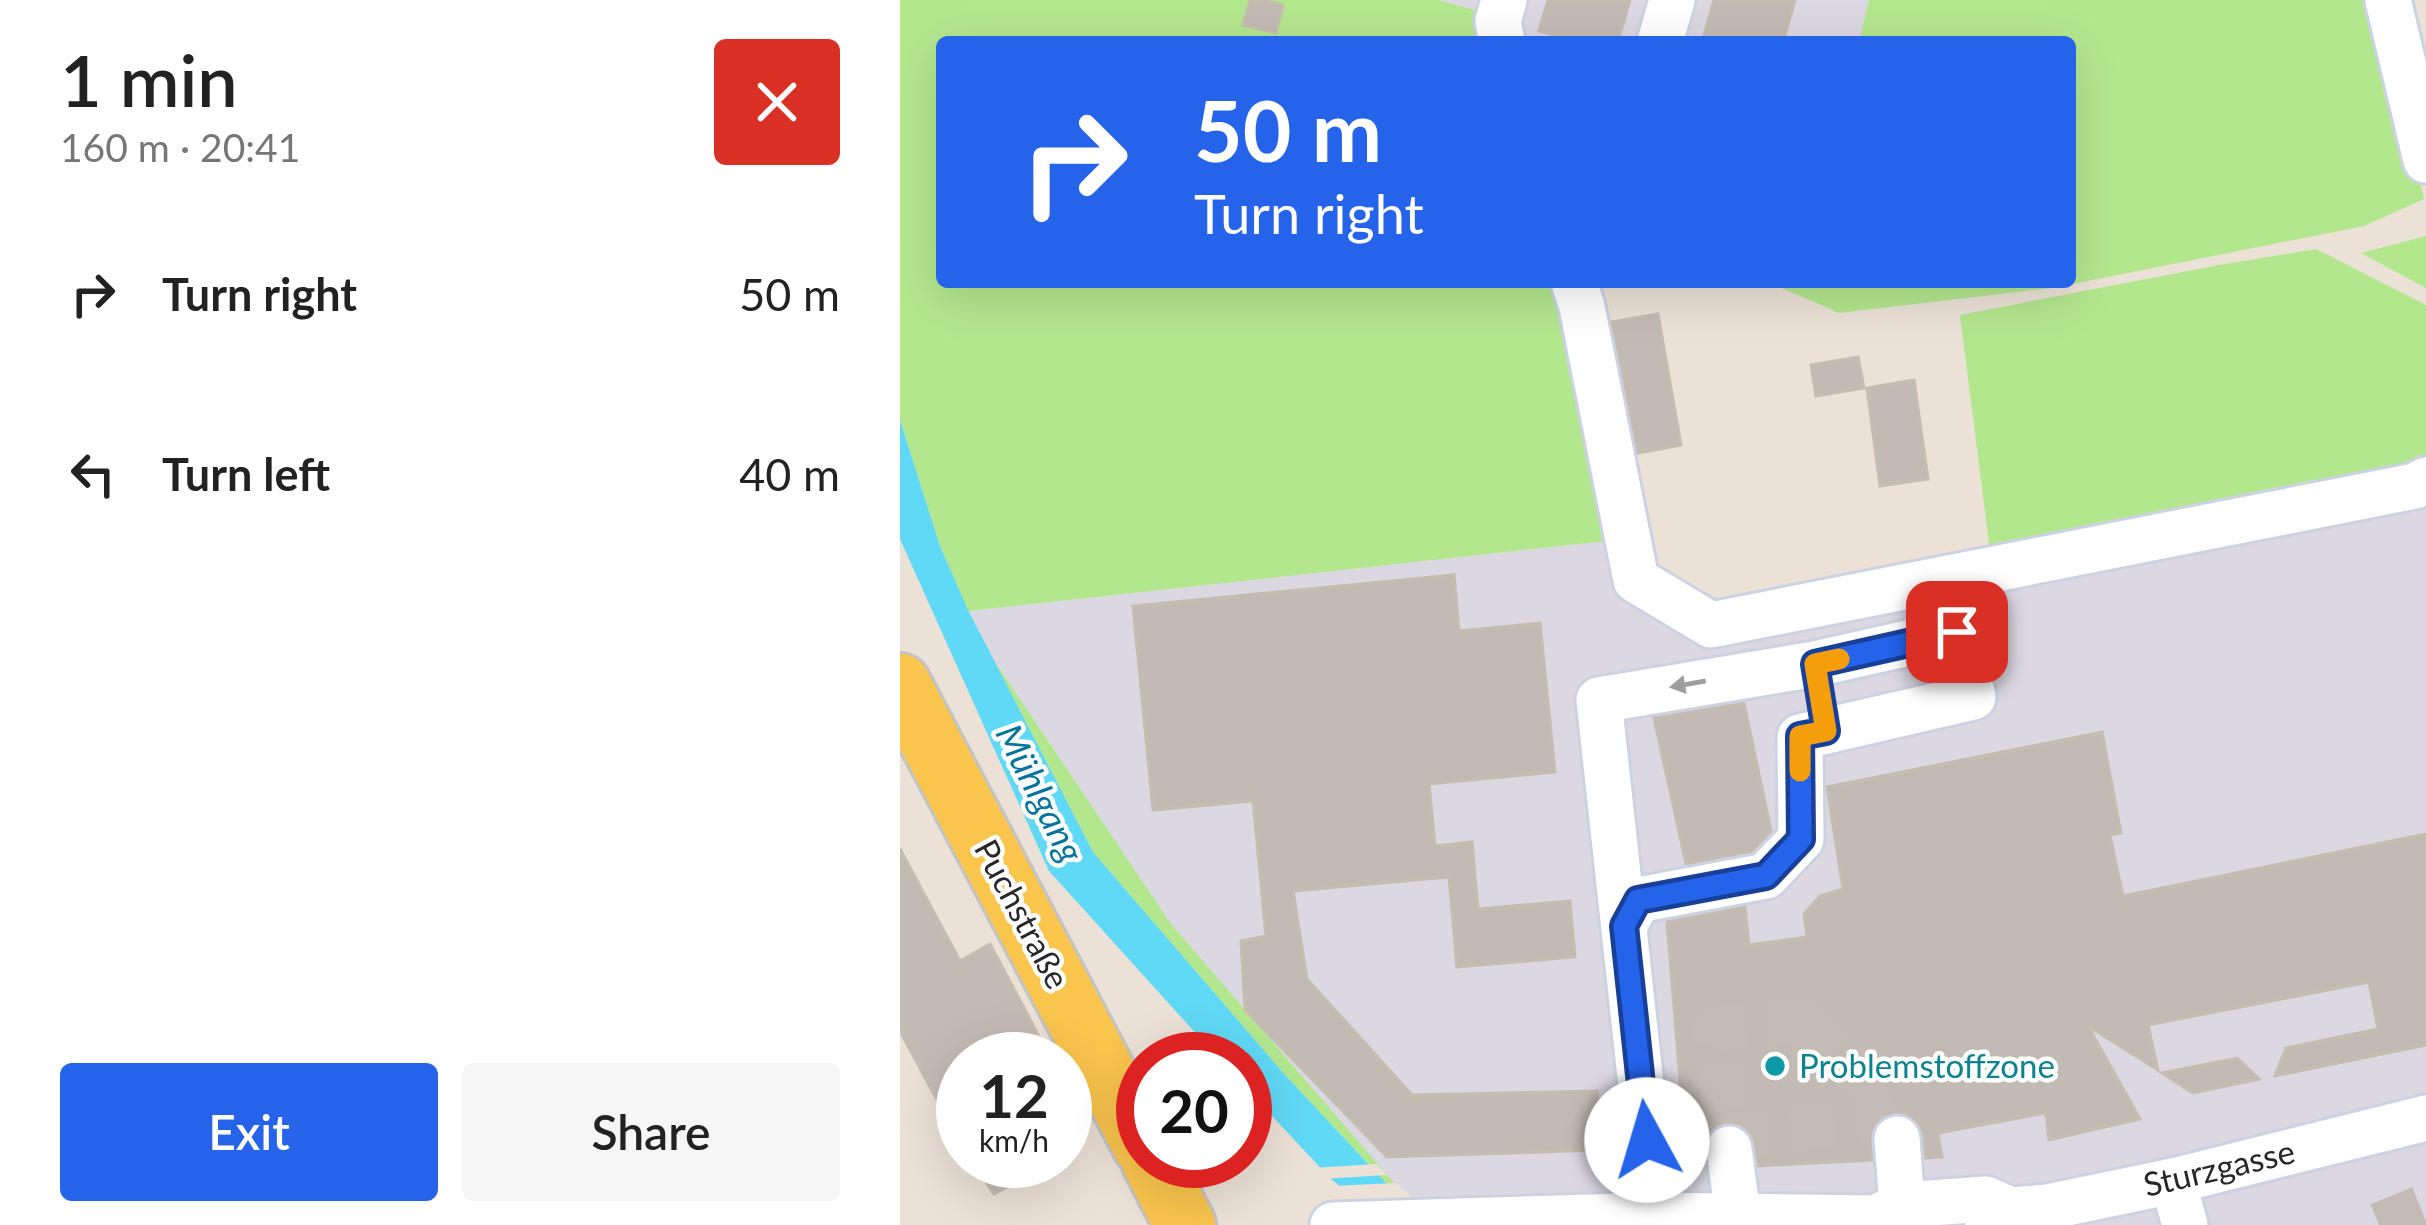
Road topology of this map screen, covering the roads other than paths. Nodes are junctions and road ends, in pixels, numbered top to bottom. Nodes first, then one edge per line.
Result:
1 (1504, 0) edge
2 (1672, 0) edge
3 (2388, 0) edge
4 (1501, 36) edge
5 (1662, 36) edge
6 (2426, 160) edge
7 (1582, 290) edge
8 (2426, 480) edge
9 (1796, 666) junction
10 (900, 684) edge
11 (1826, 731) junction
12 (1624, 926) junction
13 (1116, 1094) edge
14 (2426, 1118) edge
15 (1897, 1139) dead end
16 (1729, 1149) dead end
17 (2173, 1180) junction
18 (1166, 1188) edge
19 (1654, 1215) junction
20 (1738, 1216) junction
21 (1889, 1216) edge
22 (1999, 1217) edge
23 (1350, 1224) edge
24 (1185, 1225) edge
25 (2185, 1225) edge

1 - 4 lane
2 - 5 lane
3 - 6 lane
7 - 8 lane
9 - 11 lane
9 - 11 lane
9 -> 12 lane
10 - 13 main road, Puchstraße
11 - 12 lane
12 - 19 lane
14 - 17 lane, Sturzgasse
15 - 21 lane
16 - 20 lane
17 - 22 lane, Sturzgasse
17 - 25 lane
18 - 24 main road
19 - 20 lane, Sturzgasse
19 - 23 lane, Sturzgasse
20 - 21 lane, Sturzgasse
21 - 22 lane, Sturzgasse

